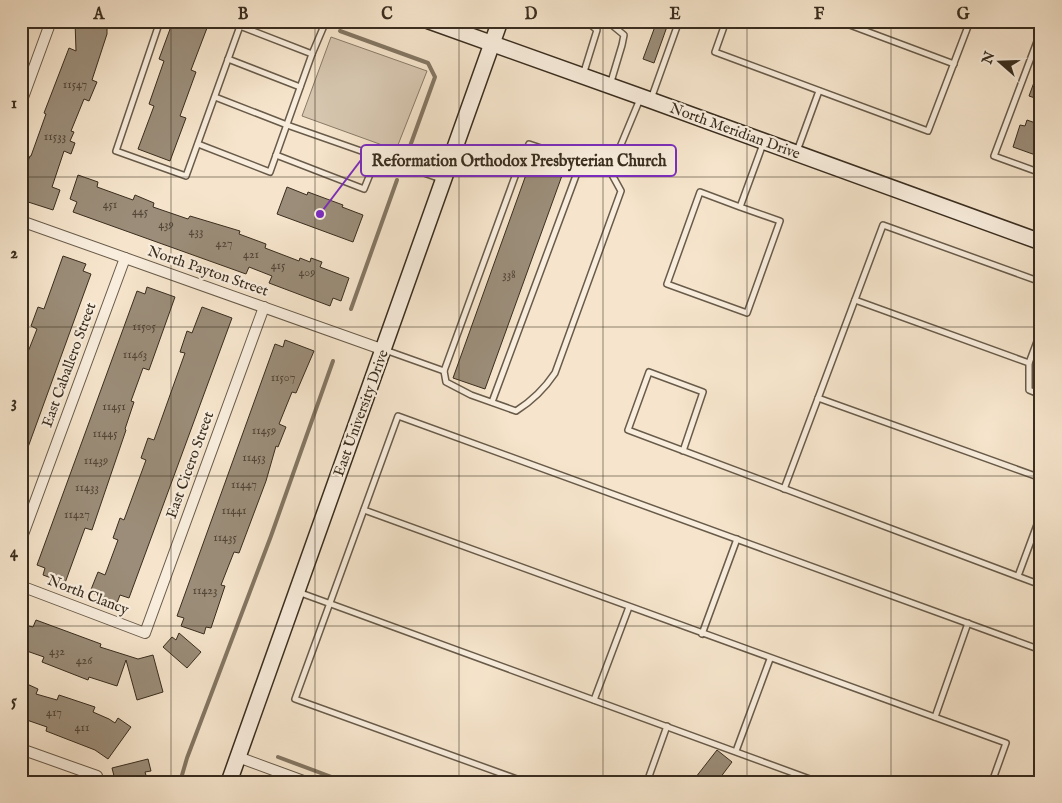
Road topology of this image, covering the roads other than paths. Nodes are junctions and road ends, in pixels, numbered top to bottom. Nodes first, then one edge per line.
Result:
1 (51, 21) edge
2 (160, 21) edge
3 (227, 21) edge
4 (326, 21) edge
5 (429, 21) edge
6 (500, 21) edge
7 (586, 21) edge
8 (607, 21) edge
9 (679, 21) edge
10 (726, 21) edge
11 (839, 21) edge
12 (970, 21) edge
13 (240, 26) junction
14 (1041, 31) edge
15 (492, 44) junction
16 (1038, 48) edge
17 (312, 54) junction
18 (228, 59) junction
19 (954, 64) junction
20 (583, 76) junction
21 (610, 86) junction
22 (300, 87) junction
23 (819, 91) junction
24 (215, 97) junction
25 (646, 98) junction
26 (21, 103) edge
27 (287, 125) junction
28 (764, 141) junction
29 (198, 144) junction
30 (796, 153) junction
31 (276, 155) junction
32 (376, 157) junction
33 (581, 162) junction
34 (610, 172) junction
35 (1041, 173) edge
36 (444, 180) junction
37 (740, 207) junction
38 (21, 221) edge
39 (1041, 242) edge
40 (124, 258) junction
41 (1041, 282) edge
42 (855, 300) junction
43 (264, 307) junction
44 (1041, 331) edge
45 (384, 350) junction
46 (1029, 363) junction
47 (444, 371) junction
48 (1041, 395) edge
49 (818, 398) junction
50 (492, 402) junction
51 (683, 451) junction
52 (1041, 478) edge
53 (784, 489) junction
54 (364, 510) junction
55 (1041, 514) edge
56 (21, 540) edge
57 (737, 540) junction
58 (1018, 576) junction
59 (1041, 584) edge
60 (21, 586) edge
61 (298, 591) junction
62 (329, 604) junction
63 (629, 607) junction
64 (968, 623) junction
65 (145, 633) joint
66 (702, 634) junction
67 (1041, 650) edge
68 (770, 659) junction
69 (594, 700) junction
70 (935, 717) junction
71 (667, 726) junction
72 (21, 749) edge
73 (736, 751) junction
74 (238, 757) junction
75 (96, 779) edge
76 (229, 782) edge
77 (306, 782) edge
78 (525, 782) edge
79 (647, 782) edge
80 (818, 782) edge
81 (992, 782) edge

1 - 26 street
2 - 29 lane
3 - 13 lane
4 - 17 lane
5 - 15 main road, North Meridian Drive
6 - 15 main road, East University Drive
7 - 20 lane
8 - 21 lane
9 - 25 lane
10 - 23 lane
11 - 19 lane
12 - 19 lane
13 - 17 lane
13 - 18 lane
14 - 16 lane
15 - 20 main road, North Meridian Drive
15 - 36 main road, East University Drive
16 - 35 lane
17 - 22 lane
18 - 22 lane
18 - 24 lane
19 - 23 lane
20 - 21 main road, North Meridian Drive
21 - 25 main road, North Meridian Drive
22 - 27 lane
23 - 30 lane
24 - 27 lane
24 - 29 lane
25 - 28 main road, North Meridian Drive
25 - 34 lane
27 - 31 lane
27 - 32 lane
28 - 30 main road, North Meridian Drive
28 - 37 lane
29 - 31 lane
30 - 39 main road, North Meridian Drive
31 - 32 lane
32 - 36 lane
33 - 34 lane
33 - 47 lane
33 - 50 lane
34 - 50 lane
36 - 45 main road, East University Drive
37 - 37 lane
38 - 40 street, North Payton Street
40 - 43 street, North Payton Street
40 - 56 street, East Caballero Street
41 - 42 lane
42 - 46 lane
42 - 49 lane
43 - 45 street, North Payton Street
43 - 65 street, East Cicero Street
44 - 46 lane
45 - 47 lane
45 - 61 main road, East University Drive
46 - 48 lane
47 - 50 lane
49 - 52 lane
49 - 53 lane
51 - 51 lane
51 - 53 lane
53 - 58 lane
54 - 57 lane
54 - 62 lane
54 - 63 lane
55 - 58 lane
57 - 64 lane
57 - 66 lane
58 - 59 lane
60 - 65 street, North Clancy
61 - 62 lane
61 - 74 main road, East University Drive
62 - 69 lane
62 - 78 lane
63 - 66 lane
63 - 69 lane
64 - 67 lane
64 - 70 lane
66 - 68 lane
68 - 70 lane
68 - 73 lane
69 - 71 lane
70 - 81 lane
71 - 73 lane
71 - 79 lane
72 - 75 street
73 - 80 lane
74 - 76 main road, East University Drive
74 - 77 street

